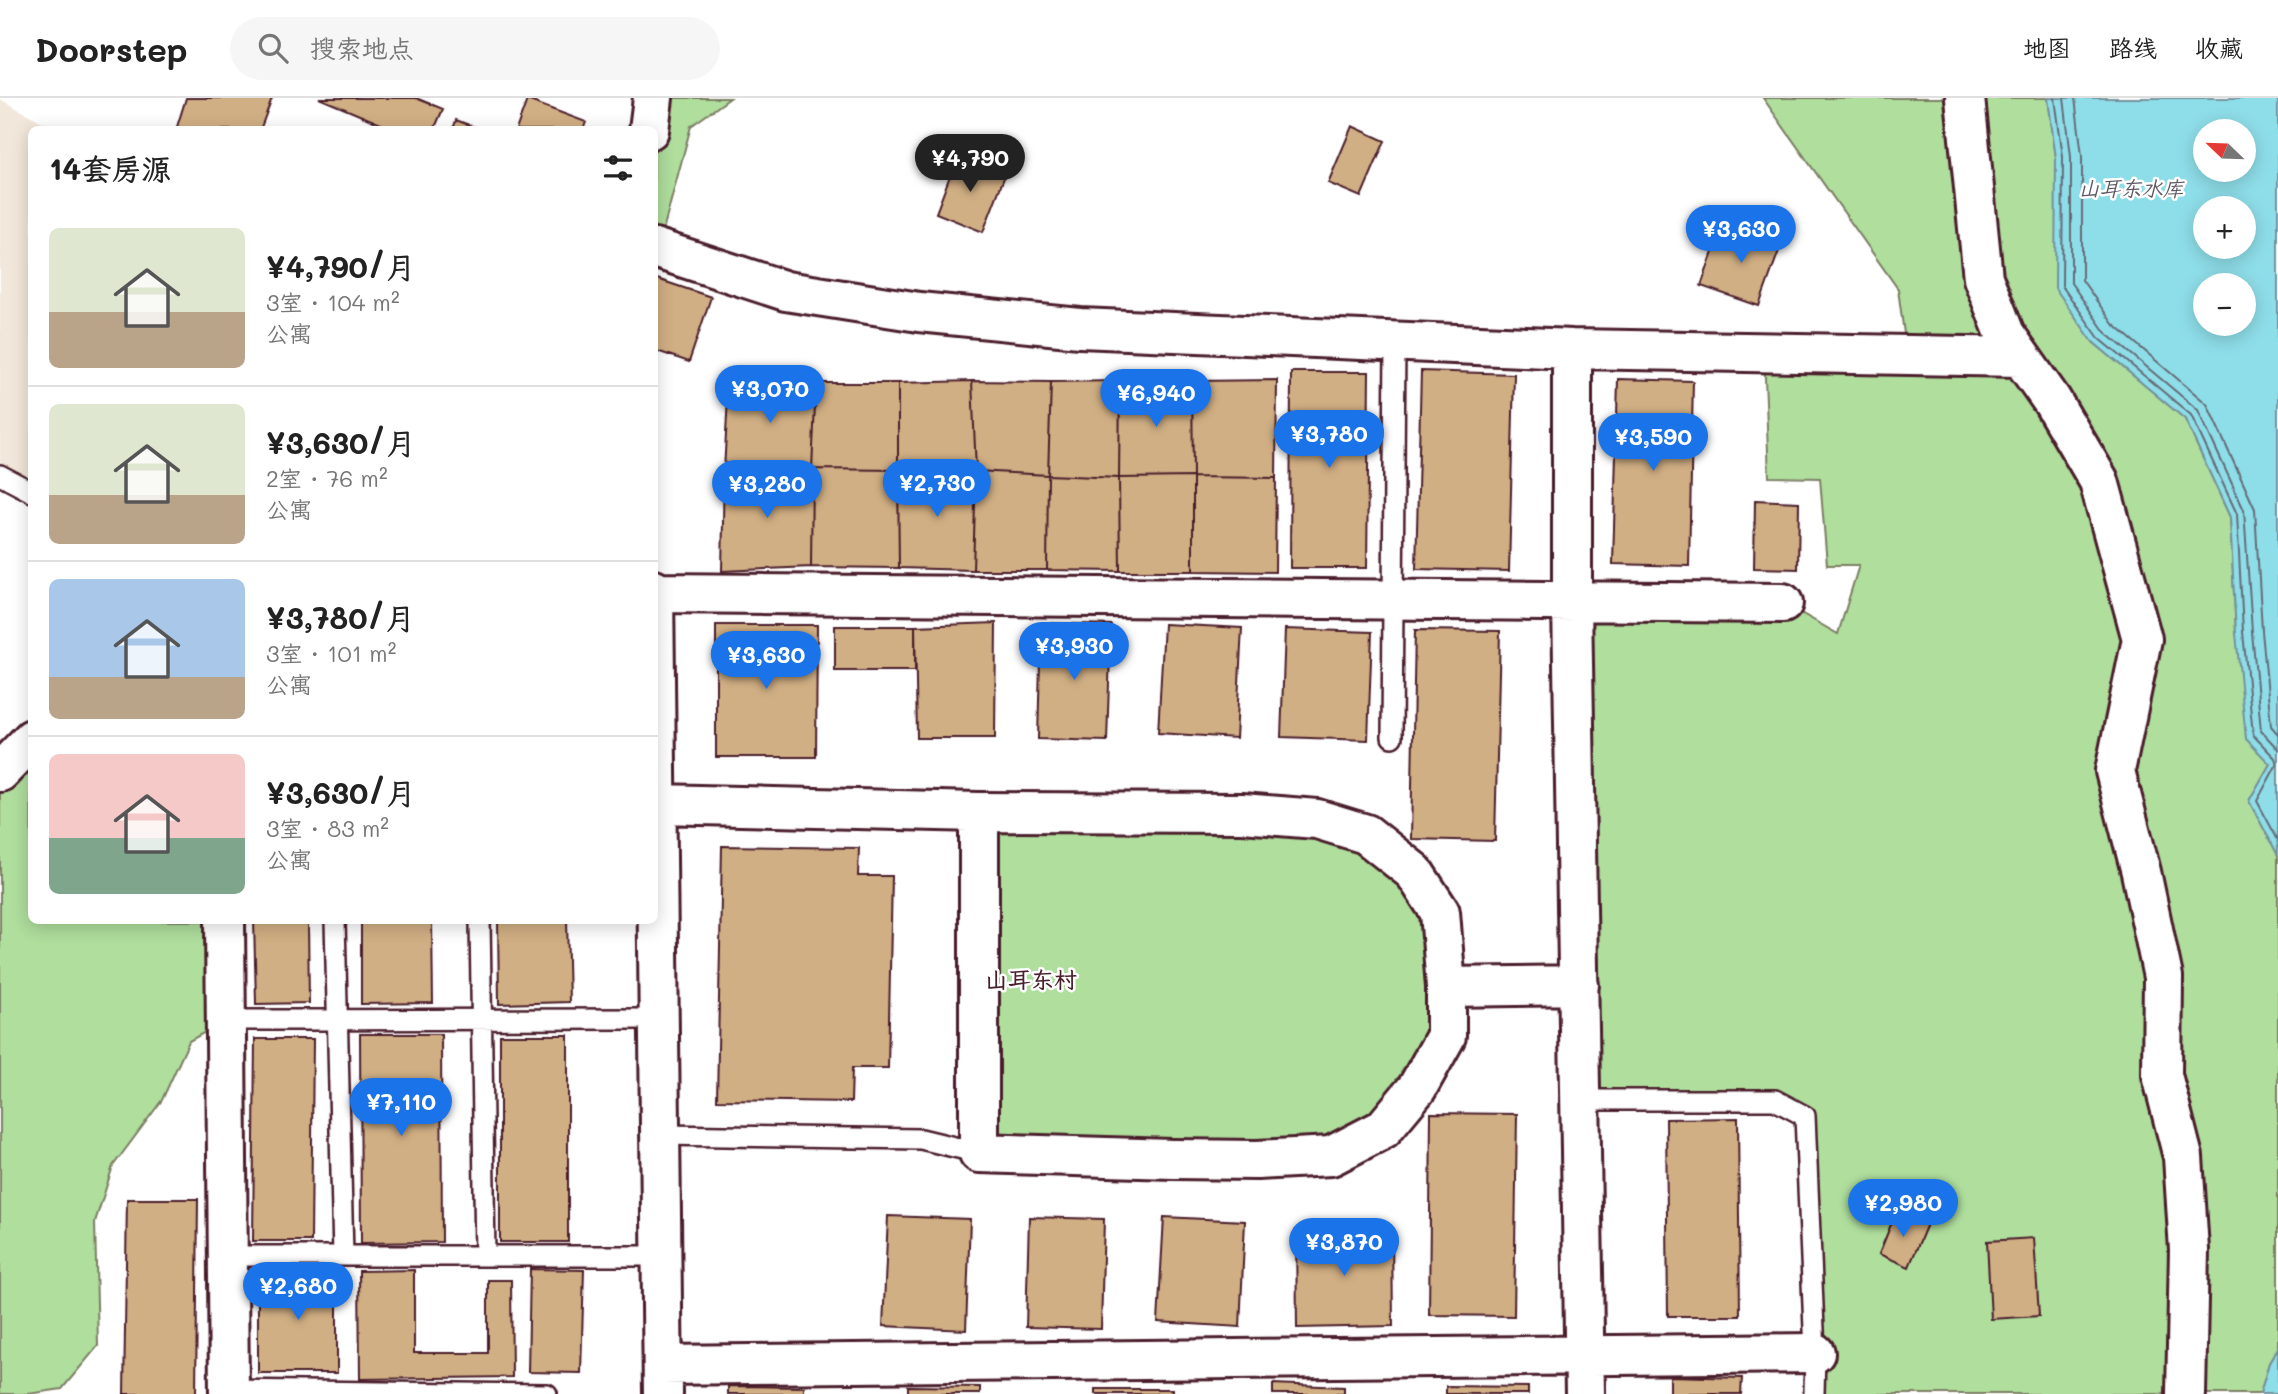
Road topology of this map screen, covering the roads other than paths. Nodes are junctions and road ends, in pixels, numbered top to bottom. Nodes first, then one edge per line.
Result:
1 (653, 98) edge
2 (1965, 98) edge
3 (650, 126) edge
4 (658, 249) edge
5 (1395, 342) junction
6 (1572, 349) junction
7 (2021, 357) junction
8 (0, 475) edge
9 (28, 490) edge
10 (658, 592) edge
11 (1393, 601) junction
12 (1572, 602) junction
13 (1783, 603) dead end
14 (1392, 737) dead end
15 (28, 742) edge
16 (0, 772) edge
17 (979, 812) junction
18 (658, 823) edge
19 (658, 920) edge
20 (225, 924) edge
21 (335, 924) edge
22 (480, 924) edge
23 (1579, 985) junction
24 (1446, 987) junction
25 (659, 1018) junction
26 (337, 1019) junction
27 (481, 1019) junction
28 (227, 1020) junction
29 (1580, 1100) junction
30 (661, 1135) junction
31 (979, 1153) junction
32 (229, 1256) junction
33 (344, 1256) junction
34 (485, 1256) junction
35 (662, 1256) junction
36 (1815, 1353) junction
37 (1585, 1356) junction
38 (663, 1379) edge
39 (229, 1392) edge
40 (547, 1394) edge
41 (1586, 1394) edge
42 (1814, 1394) edge
43 (2186, 1394) edge

1 - 3 street
2 - 7 street
4 - 5 street
5 - 6 street
5 - 11 lane
6 - 7 street
6 - 12 street
7 - 43 street
8 - 9 lane
10 - 11 street
11 - 12 street
11 - 14 lane
12 - 13 street
12 - 23 street
15 - 16 street
17 - 18 street
17 - 24 street
17 - 31 street
19 - 25 street
20 - 28 street
21 - 26 lane
22 - 27 lane
23 - 24 street
23 - 29 street
24 - 31 street
25 - 27 lane
25 - 30 street
26 - 27 lane
26 - 28 lane
26 - 33 lane
27 - 34 lane
28 - 32 street
29 - 36 lane
29 - 37 street
30 - 31 lane
30 - 35 street
32 - 33 lane
32 - 39 street
33 - 34 lane
34 - 35 lane
35 - 38 street
36 - 37 street
36 - 42 lane
37 - 38 street
37 - 41 street
39 - 40 lane

